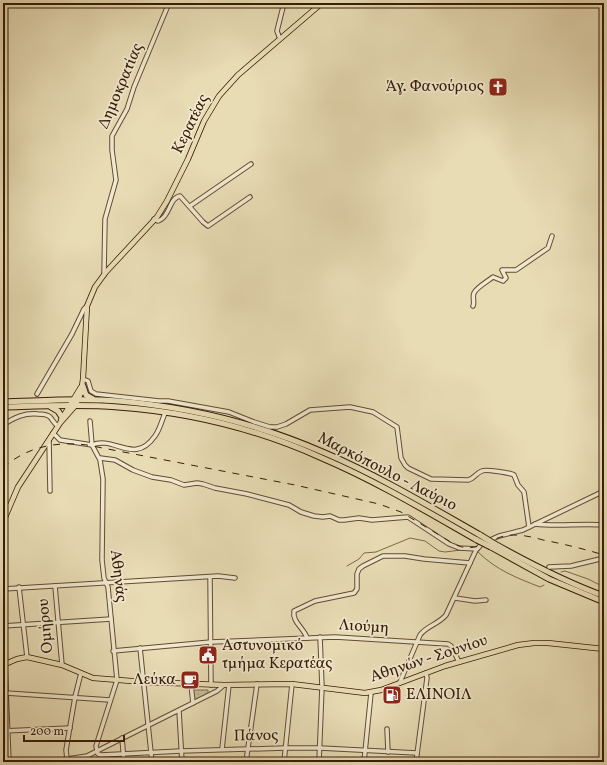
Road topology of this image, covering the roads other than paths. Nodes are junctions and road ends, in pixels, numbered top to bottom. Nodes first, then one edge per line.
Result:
1 (169, 3) edge
2 (284, 3) edge
3 (322, 3) edge
4 (280, 39) junction
5 (251, 164) dead end
6 (250, 197) dead end
7 (190, 206) junction
8 (154, 219) junction
9 (552, 236) dead end
10 (104, 275) junction
11 (87, 306) junction
12 (473, 306) dead end
13 (83, 379) junction
14 (82, 386) junction
15 (37, 394) dead end
16 (75, 400) junction
17 (98, 400) junction
18 (3, 402) edge
19 (46, 406) junction
20 (69, 406) junction
21 (75, 406) junction
22 (3, 407) edge
23 (165, 413) junction
24 (62, 417) junction
25 (90, 422) dead end
26 (3, 425) edge
27 (59, 425) junction
28 (53, 433) junction
29 (49, 440) junction
30 (92, 445) junction
31 (100, 458) junction
32 (50, 491) dead end
33 (604, 491) edge
34 (3, 522) edge
35 (534, 524) junction
36 (604, 525) edge
37 (529, 527) junction
38 (478, 537) junction
39 (491, 543) junction
40 (604, 558) edge
41 (470, 563) junction
42 (549, 567) dead end
43 (210, 577) junction
44 (235, 578) dead end
45 (107, 583) junction
46 (55, 586) junction
47 (19, 587) junction
48 (3, 589) edge
49 (604, 596) edge
50 (455, 598) junction
51 (486, 600) dead end
52 (604, 602) edge
53 (111, 619) junction
54 (58, 622) junction
55 (23, 624) junction
56 (3, 626) edge
57 (320, 637) junction
58 (307, 638) junction
59 (211, 642) junction
60 (416, 643) junction
61 (3, 644) edge
62 (140, 648) junction
63 (604, 649) edge
64 (113, 651) junction
65 (27, 657) junction
66 (459, 662) junction
67 (4, 664) edge
68 (62, 665) junction
69 (81, 673) junction
70 (426, 673) junction
71 (116, 680) junction
72 (144, 682) junction
73 (400, 682) junction
74 (191, 684) junction
75 (211, 684) junction
76 (257, 684) junction
77 (292, 684) junction
78 (226, 685) junction
79 (322, 687) junction
80 (6, 693) junction
81 (371, 693) junction
82 (75, 697) junction
83 (5, 698) edge
84 (110, 700) junction
85 (193, 704) junction
86 (180, 711) junction
87 (149, 725) junction
88 (70, 728) junction
89 (387, 729) dead end
90 (5, 731) edge
91 (122, 738) junction
92 (247, 748) junction
93 (285, 748) junction
94 (320, 748) junction
95 (222, 749) junction
96 (97, 751) junction
97 (181, 751) junction
98 (365, 751) junction
99 (152, 752) junction
100 (388, 752) junction
101 (417, 753) junction
102 (123, 754) junction
103 (87, 756) junction
104 (67, 759) junction
105 (9, 762) edge
106 (47, 762) edge
107 (87, 762) edge
108 (124, 762) edge
109 (152, 762) edge
110 (182, 762) edge
111 (246, 762) edge
112 (284, 762) edge
113 (319, 762) edge
114 (364, 762) edge
115 (416, 762) edge

1 - 10 street, Δημοκρατίας
2 - 4 street
3 - 4 main road, Κερατέας
4 - 8 main road, Κερατέας
5 - 7 street
6 - 7 street
7 - 8 street
8 - 10 main road, Κερατέας
9 - 12 street
10 - 11 main road, Κερατέας
11 - 13 main road
11 - 15 street
13 - 14 main road
13 - 16 main road
13 - 37 street
14 - 16 main road
14 - 17 highway
16 - 17 highway, Μαρκόπουλο - Λαύριο
16 - 18 highway, Μαρκόπουλο - Λαύριο
16 - 20 main road
16 - 21 main road
17 - 38 highway, Μαρκόπουλο - Λαύριο
19 - 20 highway, Μαρκόπουλο - Λαύριο
19 - 22 highway, Μαρκόπουλο - Λαύριο
19 - 24 highway
20 - 21 highway, Μαρκόπουλο - Λαύριο
20 - 24 main road
21 - 23 highway, Μαρκόπουλο - Λαύριο
21 - 27 main road
23 - 30 street
23 - 38 highway, Μαρκόπουλο - Λαύριο
24 - 27 main road
25 - 30 street
26 - 27 street
27 - 28 main road
28 - 29 main road
28 - 30 street
29 - 32 street
29 - 34 main road
30 - 31 street, Αθηνάς
31 - 41 street
31 - 45 street, Αθηνάς
33 - 35 street
35 - 36 street
35 - 37 street
37 - 39 street
38 - 39 highway, Μαρκόπουλο - Λαύριο, bridge
39 - 49 highway, Μαρκόπουλο - Λαύριο
39 - 52 highway, Μαρκόπουλο - Λαύριο
40 - 42 street
41 - 50 street
41 - 58 street
43 - 44 street
43 - 45 street
43 - 59 street
45 - 46 street
45 - 53 street, Αθηνάς
46 - 47 street
46 - 54 street, Ομήρου
47 - 48 street
47 - 55 street
50 - 51 street
50 - 60 street
53 - 54 street
53 - 64 street, Αθηνάς
54 - 55 street
54 - 68 street, Ομήρου
55 - 56 street
55 - 65 street
57 - 58 street, Λιούμη
57 - 60 street, Λιούμη
57 - 79 street
58 - 59 street, Λιούμη
59 - 62 street, Λιούμη
59 - 75 street
60 - 66 street, Λιούμη
60 - 73 street
61 - 67 main road
62 - 64 street, Λιούμη
62 - 72 street
63 - 66 main road, Αθηνών - Σουνίου
64 - 71 street, Αθηνάς
65 - 67 main road, Αθηνών - Σουνίου
65 - 68 main road, Αθηνών - Σουνίου
66 - 70 main road, Αθηνών - Σουνίου
67 - 80 street
68 - 69 main road, Αθηνών - Σουνίου
69 - 71 main road, Αθηνών - Σουνίου
69 - 82 street
70 - 73 main road, Αθηνών - Σουνίου
70 - 101 street
71 - 72 main road, Αθηνών - Σουνίου
71 - 84 street, Αθηνάς
72 - 74 main road, Αθηνών - Σουνίου
72 - 87 street
73 - 81 main road, Αθηνών - Σουνίου
74 - 75 main road, Αθηνών - Σουνίου
74 - 85 street
75 - 78 main road, Αθηνών - Σουνίου
76 - 77 main road, Αθηνών - Σουνίου
76 - 78 main road, Αθηνών - Σουνίου
76 - 92 street
77 - 79 main road, Αθηνών - Σουνίου
77 - 93 street
78 - 85 street
78 - 95 street
79 - 81 main road, Αθηνών - Σουνίου
79 - 94 street
80 - 82 street
80 - 83 street
81 - 98 street
82 - 84 street
82 - 88 street
83 - 90 street
84 - 96 street, Αθηνάς
85 - 86 street
86 - 87 street
86 - 97 street
87 - 91 street
87 - 99 street
88 - 90 street
88 - 104 street
89 - 100 street
90 - 105 street
91 - 96 street
91 - 102 street
92 - 93 street, Πάνος
92 - 95 street, Πάνος
92 - 111 street
93 - 94 street, Πάνος
93 - 112 street
94 - 98 street, Πάνος
94 - 113 street
95 - 97 street, Πάνος
96 - 102 street, Πάνος
96 - 103 street
97 - 99 street, Πάνος
97 - 110 street
98 - 100 street, Πάνος
98 - 114 street
99 - 102 street, Πάνος
99 - 109 street
100 - 101 street, Πάνος
101 - 115 street
102 - 108 street
103 - 104 street
103 - 107 street
104 - 106 street

